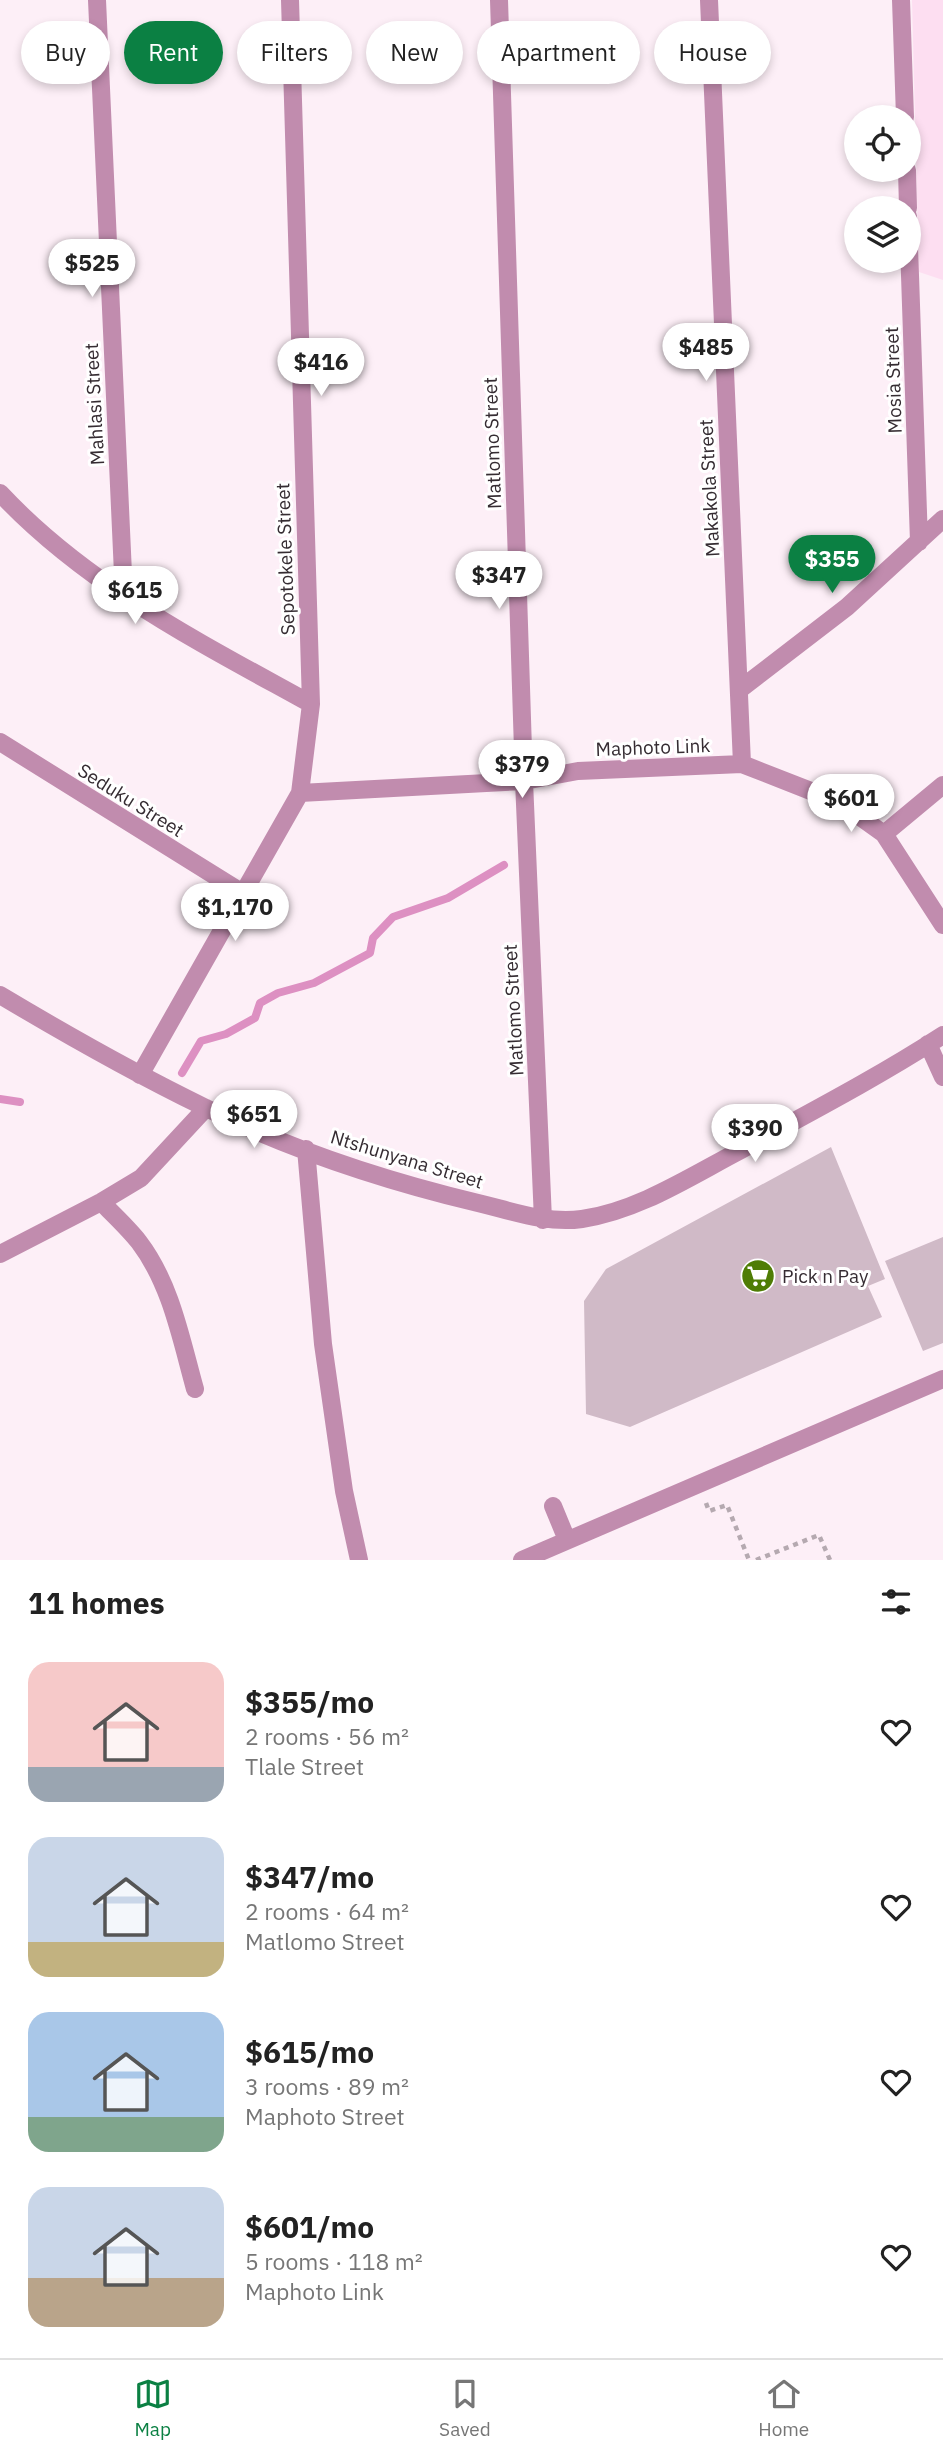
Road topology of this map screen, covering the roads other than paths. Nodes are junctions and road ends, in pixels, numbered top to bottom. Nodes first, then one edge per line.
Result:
1 (97, 0) edge
2 (290, 0) edge
3 (499, 0) edge
4 (709, 0) edge
5 (901, 0) edge
6 (905, 105) edge
7 (910, 273) edge
8 (0, 493) edge
9 (943, 519) edge
10 (919, 542) junction
11 (124, 596) junction
12 (739, 690) junction
13 (311, 704) junction
14 (0, 742) edge
15 (742, 764) junction
16 (524, 781) junction
17 (943, 785) edge
18 (300, 793) junction
19 (884, 834) junction
20 (241, 892) junction
21 (943, 925) edge
22 (0, 995) edge
23 (936, 1040) edge
24 (140, 1074) junction
25 (943, 1077) edge
26 (206, 1108) junction
27 (306, 1149) junction
28 (102, 1202) junction
29 (543, 1220) junction
30 (0, 1254) edge
31 (943, 1379) edge
32 (195, 1390) dead end
33 (553, 1506) dead end
34 (567, 1540) junction
35 (359, 1560) edge
36 (522, 1560) edge

1 - 11 street, Mahlasi Street
2 - 13 street, Sepotokele Street
3 - 16 street, Matlomo Street
4 - 12 street, Makakola Street
5 - 6 street
7 - 10 street, Mosia Street
8 - 11 street
9 - 10 street
10 - 12 street
11 - 13 street
12 - 15 street, Makakola Street
13 - 18 street, Sepotokele Street
14 - 20 street, Seduku Street
15 - 16 street, Maphoto Link
15 - 19 street, Maphoto Link
16 - 18 street, Maphoto Link
16 - 29 street, Matlomo Street
17 - 19 street
18 - 20 street, Sepotokele Street
19 - 21 street, Maphoto Link
20 - 24 street, Sepotokele Street
22 - 24 street, Ntshunyana Street
23 - 25 street
23 - 29 street, Ntshunyana Street
24 - 26 street, Ntshunyana Street
26 - 27 street, Ntshunyana Street
26 - 28 street
27 - 29 street, Ntshunyana Street
27 - 35 street
28 - 30 street
28 - 32 street
31 - 34 street
33 - 34 street
34 - 36 street

